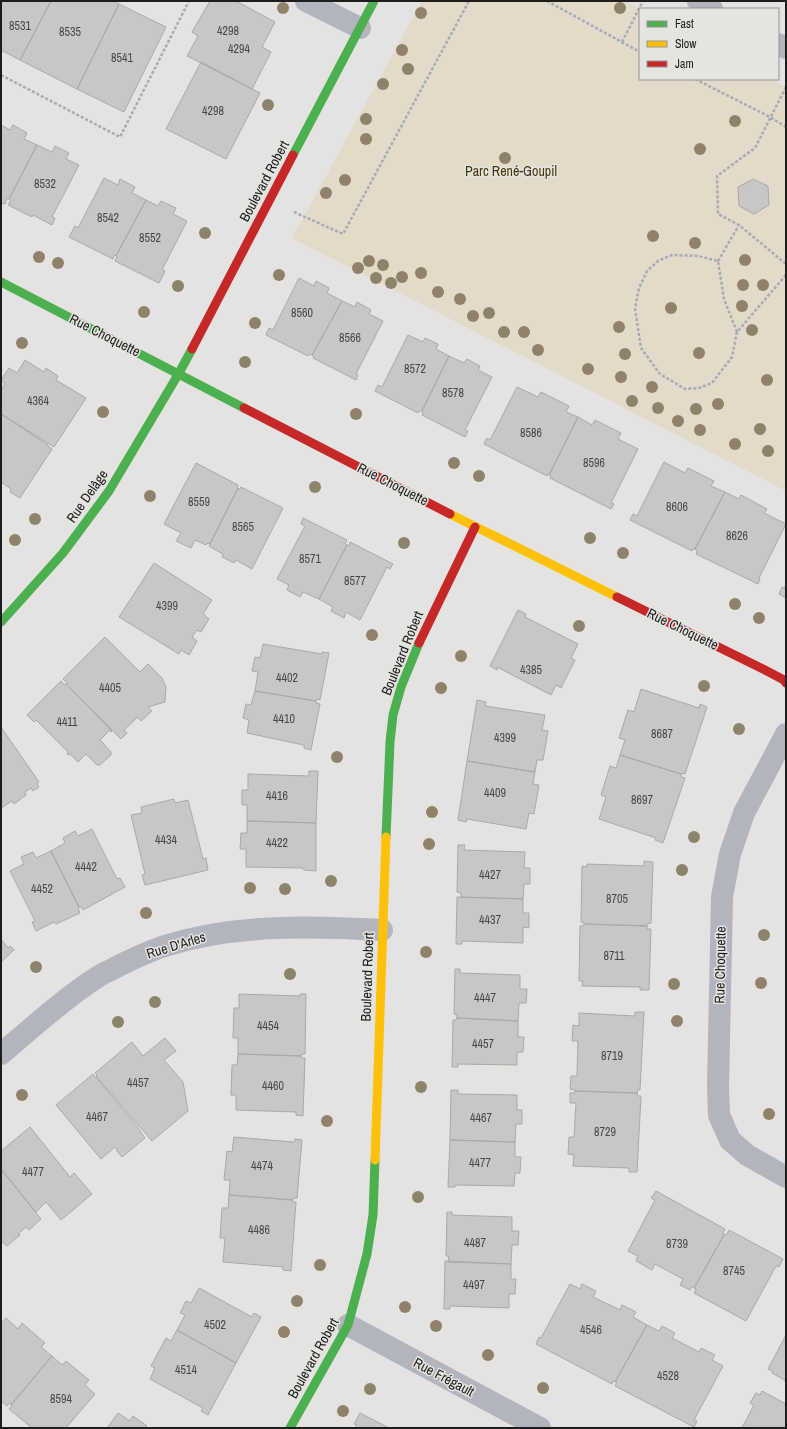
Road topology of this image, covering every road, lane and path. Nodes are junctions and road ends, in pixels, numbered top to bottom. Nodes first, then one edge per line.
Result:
1 (189, 1) edge
2 (306, 1) edge
3 (374, 1) edge
4 (469, 1) edge
5 (547, 1) edge
6 (698, 1) edge
7 (710, 8) edge
8 (639, 9) edge
9 (360, 28) junction
10 (622, 42) junction
11 (639, 51) edge
12 (1, 74) edge
13 (697, 80) edge
14 (786, 87) edge
15 (770, 117) junction
16 (786, 127) edge
17 (270, 202) junction
18 (739, 225) junction
19 (718, 261) junction
20 (786, 264) edge
21 (786, 275) edge
22 (1, 282) edge
23 (737, 332) junction
24 (179, 373) junction
25 (475, 527) junction
26 (1, 622) edge
27 (786, 683) edge
28 (786, 734) edge
29 (382, 930) junction
30 (1, 1054) edge
31 (786, 1177) edge
32 (348, 1325) junction
33 (290, 1428) edge
34 (540, 1428) edge

1 - 12 path
2 - 9 street
3 - 9 street, Boulevard Robert
4 - 17 path
5 - 10 path
6 - 7 street
8 - 10 path
9 - 17 street, Boulevard Robert
10 - 11 path
13 - 15 path
14 - 15 path
15 - 16 path
15 - 18 path
17 - 24 street, Boulevard Robert
18 - 19 path
18 - 20 path
19 - 23 path
19 - 23 path
21 - 23 path
22 - 24 street, Rue Choquette
24 - 25 street, Rue Choquette
24 - 26 street, Rue Delâge
25 - 27 street, Rue Choquette
25 - 29 street, Boulevard Robert
28 - 31 street, Rue Choquette
29 - 30 street, Rue D'Arles
29 - 32 street, Boulevard Robert
32 - 33 street, Boulevard Robert
32 - 34 street, Rue Frégault

